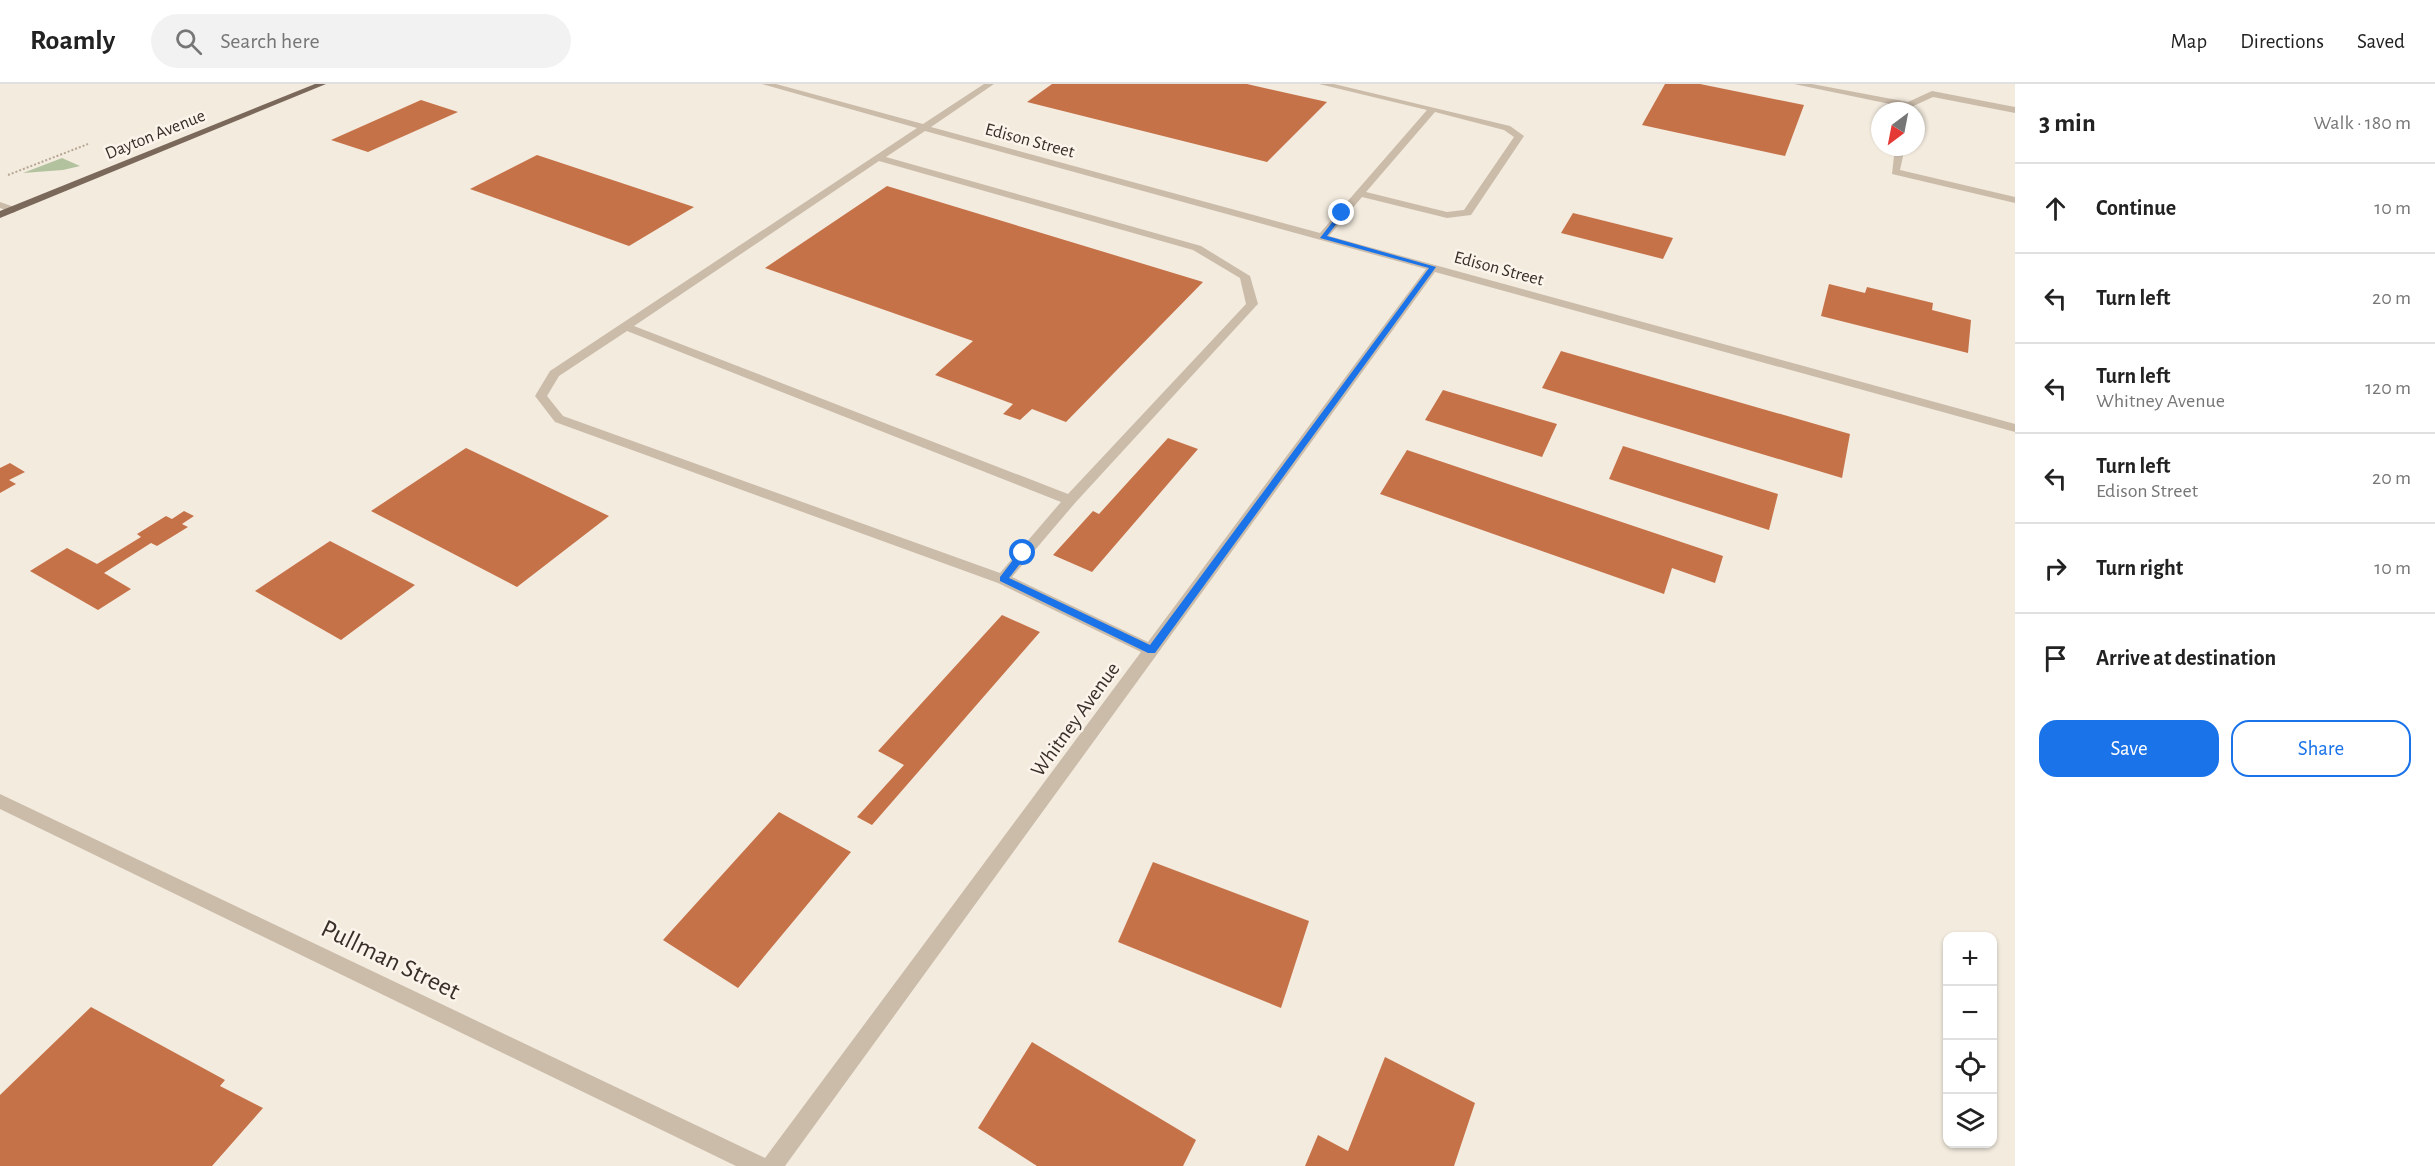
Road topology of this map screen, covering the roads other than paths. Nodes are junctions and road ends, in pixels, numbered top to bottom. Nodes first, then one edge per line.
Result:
1 (322, 84) edge
2 (770, 84) edge
3 (990, 84) edge
4 (1323, 84) edge
5 (1798, 84) edge
6 (1933, 89) edge
7 (1880, 102) edge
8 (1916, 102) edge
9 (1433, 109) junction
10 (2015, 110) edge
11 (925, 128) junction
12 (1898, 156) edge
13 (878, 158) junction
14 (1358, 194) junction
15 (2015, 200) edge
16 (0, 204) edge
17 (13, 210) junction
18 (0, 215) edge
19 (1322, 237) junction
20 (1433, 267) junction
21 (625, 326) junction
22 (2015, 429) edge
23 (1070, 500) junction
24 (1003, 579) junction
25 (1151, 650) junction
26 (0, 801) edge
27 (759, 1166) edge
28 (772, 1166) edge

1 - 17 main road, Dayton Avenue
2 - 11 street, Edison Street
3 - 11 street
4 - 9 street
5 - 7 street
6 - 8 street
6 - 10 street
9 - 14 street
9 - 14 street
11 - 13 street
11 - 19 street, Edison Street
12 - 15 street
13 - 21 street
13 - 23 street
14 - 19 street
16 - 17 street
17 - 18 main road, Dayton Avenue
19 - 20 street, Edison Street
20 - 22 street, Edison Street
20 - 25 street, Whitney Avenue
21 - 23 street
21 - 24 street
23 - 24 street
24 - 25 street
25 - 28 street, Whitney Avenue
26 - 27 street, Pullman Street

